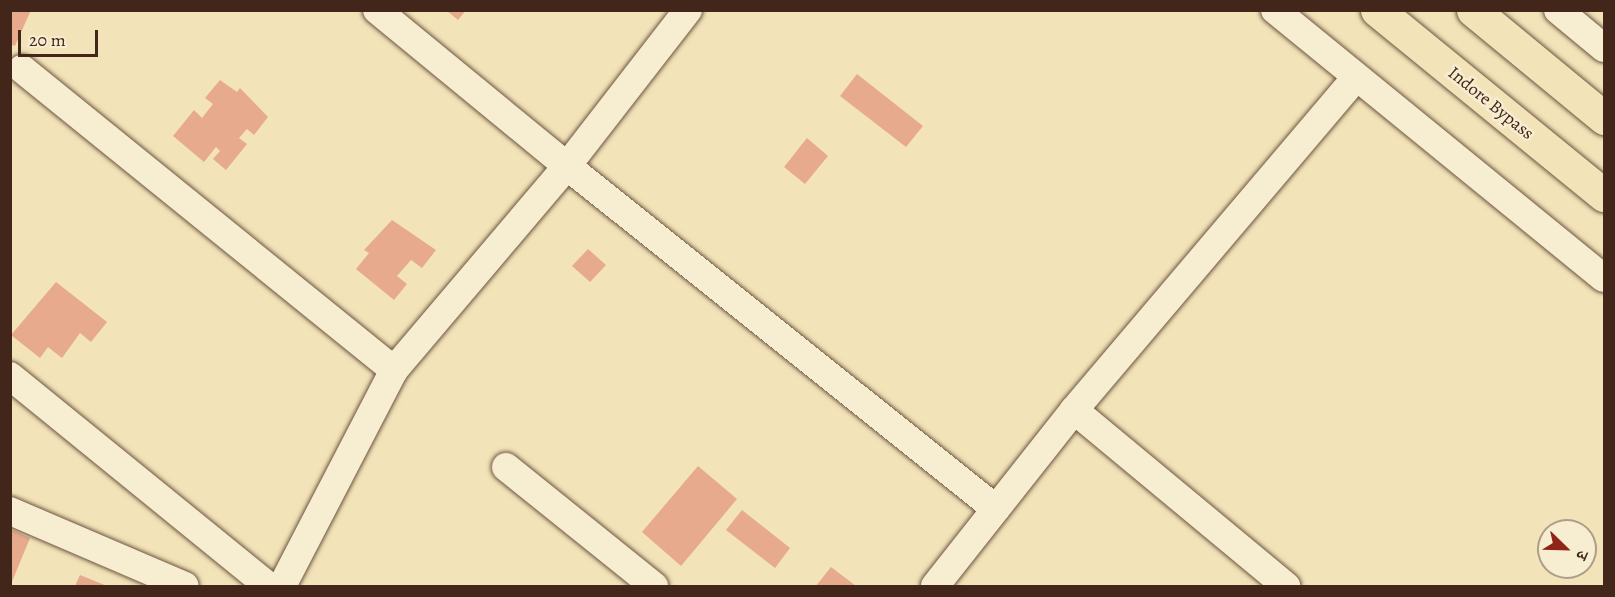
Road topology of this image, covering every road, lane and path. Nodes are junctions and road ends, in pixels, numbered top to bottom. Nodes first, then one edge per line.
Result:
1 (377, 10) edge
2 (688, 10) edge
3 (1275, 10) edge
4 (1377, 10) edge
5 (1473, 10) edge
6 (1558, 10) edge
7 (1605, 48) edge
8 (22, 69) dead end
9 (1356, 77) junction
10 (1605, 118) edge
11 (567, 166) junction
12 (1605, 195) edge
13 (1605, 278) edge
14 (394, 370) junction
15 (10, 376) edge
16 (1074, 410) junction
17 (506, 467) dead end
18 (996, 509) junction
19 (10, 510) edge
20 (185, 586) edge
21 (268, 586) edge
22 (282, 586) edge
23 (654, 586) edge
24 (935, 586) edge
25 (1287, 586) edge

1 - 11 street
2 - 11 street
3 - 9 street
4 - 12 highway, Indore Bypass
5 - 10 highway
6 - 7 street
8 - 14 street
9 - 13 street
9 - 16 street
11 - 14 street
11 - 18 street
14 - 22 street
15 - 21 street
16 - 18 street
16 - 25 street
17 - 23 street
18 - 24 street
19 - 20 street

